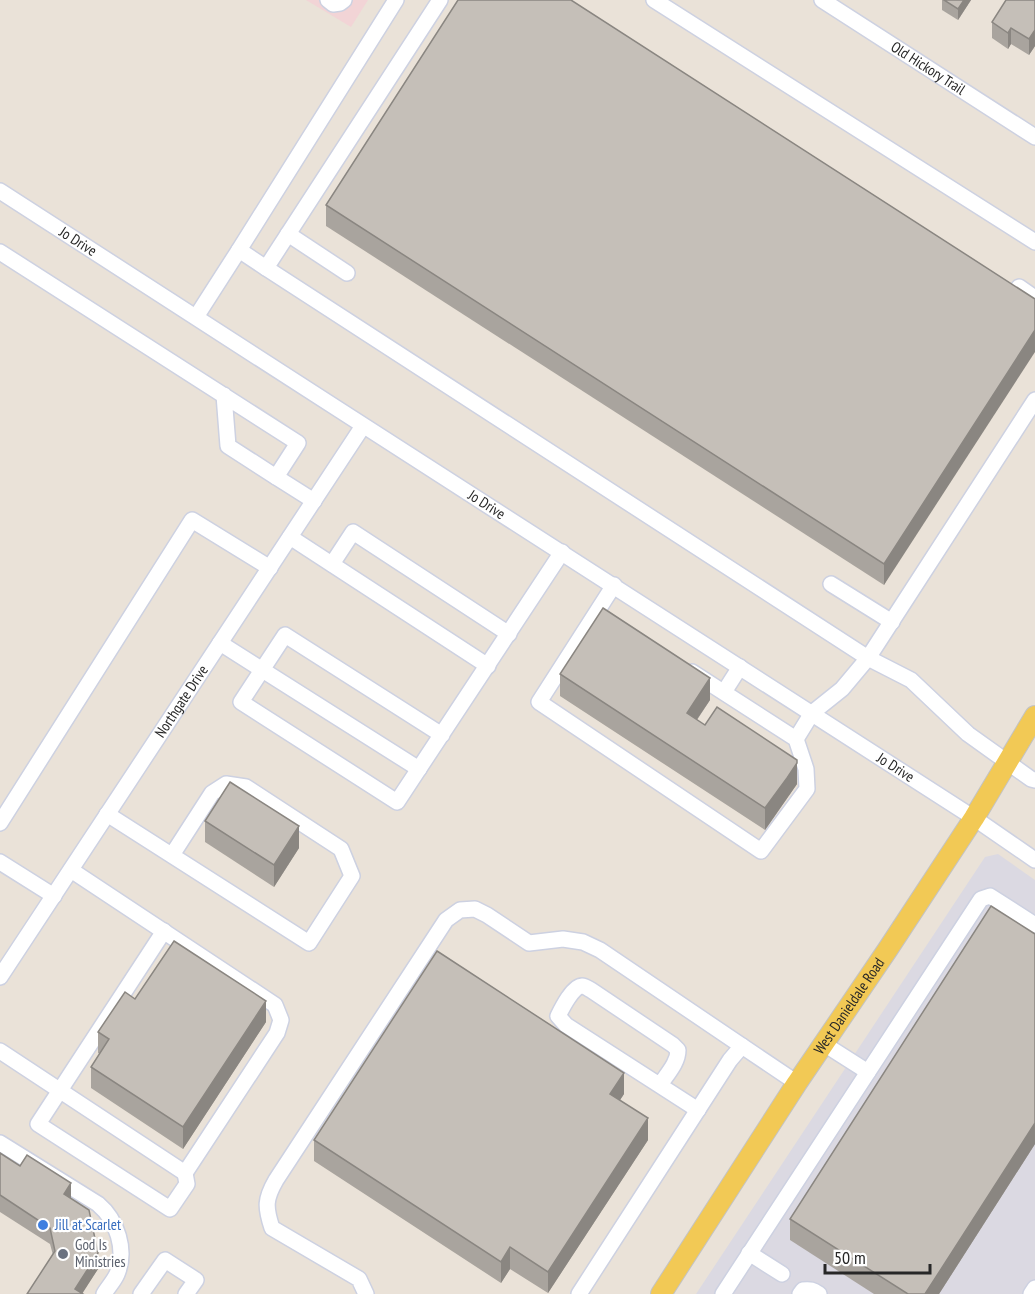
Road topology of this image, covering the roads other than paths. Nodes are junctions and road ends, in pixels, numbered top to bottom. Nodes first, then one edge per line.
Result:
1 (328, 0) edge
2 (344, 0) edge
3 (396, 0) edge
4 (440, 0) edge
5 (654, 0) edge
6 (822, 0) edge
7 (1035, 137) edge
8 (0, 190) edge
9 (288, 234) junction
10 (1035, 242) edge
11 (239, 250) junction
12 (0, 252) edge
13 (266, 268) junction
14 (347, 273) dead end
15 (1019, 287) edge
16 (1035, 298) edge
17 (195, 317) junction
18 (224, 395) junction
19 (1035, 400) edge
20 (363, 426) junction
21 (276, 477) junction
22 (314, 501) junction
23 (290, 537) junction
24 (562, 552) junction
25 (332, 564) junction
26 (270, 568) junction
27 (831, 584) dead end
28 (614, 585) junction
29 (892, 621) junction
30 (509, 634) junction
31 (220, 643) junction
32 (868, 658) junction
33 (675, 661) edge
34 (488, 666) junction
35 (740, 667) junction
36 (262, 670) junction
37 (724, 692) junction
38 (812, 713) junction
39 (1035, 716) edge
40 (442, 735) junction
41 (796, 739) junction
42 (1008, 761) junction
43 (419, 769) junction
44 (1035, 780) edge
45 (107, 814) junction
46 (974, 818) junction
47 (0, 823) edge
48 (172, 855) junction
49 (1035, 860) edge
50 (0, 862) edge
51 (70, 870) junction
52 (54, 896) junction
53 (1035, 925) edge
54 (164, 931) junction
55 (0, 977) edge
56 (824, 1044) junction
57 (741, 1046) junction
58 (0, 1051) edge
59 (868, 1072) junction
60 (797, 1083) junction
61 (660, 1085) junction
62 (60, 1091) junction
63 (698, 1110) junction
64 (0, 1143) edge
65 (185, 1173) junction
66 (750, 1253) junction
67 (782, 1274) dead end
68 (1035, 1288) edge
69 (104, 1294) edge
70 (141, 1294) edge
71 (186, 1294) edge
72 (366, 1294) edge
73 (579, 1294) edge
74 (661, 1294) edge
75 (723, 1294) edge
76 (800, 1294) edge
77 (819, 1294) edge
78 (1032, 1294) edge

1 - 2 street
3 - 11 street
4 - 9 street
5 - 10 street
6 - 7 street, Old Hickory Trail
8 - 17 street, Jo Drive
9 - 13 street
9 - 14 street
11 - 13 street
11 - 17 street
12 - 18 street
13 - 32 street
15 - 16 street
17 - 20 street, Jo Drive
18 - 21 street
18 - 21 street
19 - 29 street
20 - 22 street, Northgate Drive
20 - 24 street, Jo Drive
21 - 22 street
22 - 23 street, Northgate Drive
23 - 25 street
23 - 26 street, Northgate Drive
24 - 28 street, Jo Drive
24 - 30 street
25 - 30 street
25 - 34 street
26 - 31 street, Northgate Drive
26 - 47 street
27 - 29 street
28 - 35 street, Jo Drive
28 - 41 street
29 - 32 street
30 - 34 street
31 - 36 street
31 - 45 street, Northgate Drive
32 - 38 street
32 - 42 street
33 - 37 street
34 - 40 street
35 - 37 street
35 - 38 street, Jo Drive
36 - 40 street
36 - 43 street
36 - 43 street
37 - 41 street
38 - 41 street
38 - 46 street, Jo Drive
39 - 42 main road, West Danieldale Road
40 - 43 street
42 - 44 street
42 - 46 main road, West Danieldale Road
45 - 48 street
45 - 51 street, Northgate Drive
46 - 49 street, Jo Drive
46 - 56 main road, West Danieldale Road
48 - 48 street
50 - 52 street
51 - 52 street, Northgate Drive
51 - 54 street
52 - 55 street, Northgate Drive
53 - 59 street
54 - 62 street
54 - 65 street
56 - 59 street
56 - 60 main road, West Danieldale Road
57 - 60 street
57 - 63 street
57 - 72 street
58 - 62 street
59 - 66 street
60 - 74 main road, West Danieldale Road
61 - 61 street
61 - 63 street
62 - 65 street
62 - 65 street
63 - 73 street
64 - 69 street
66 - 67 street
66 - 75 street
68 - 78 street
70 - 71 street
76 - 77 street

